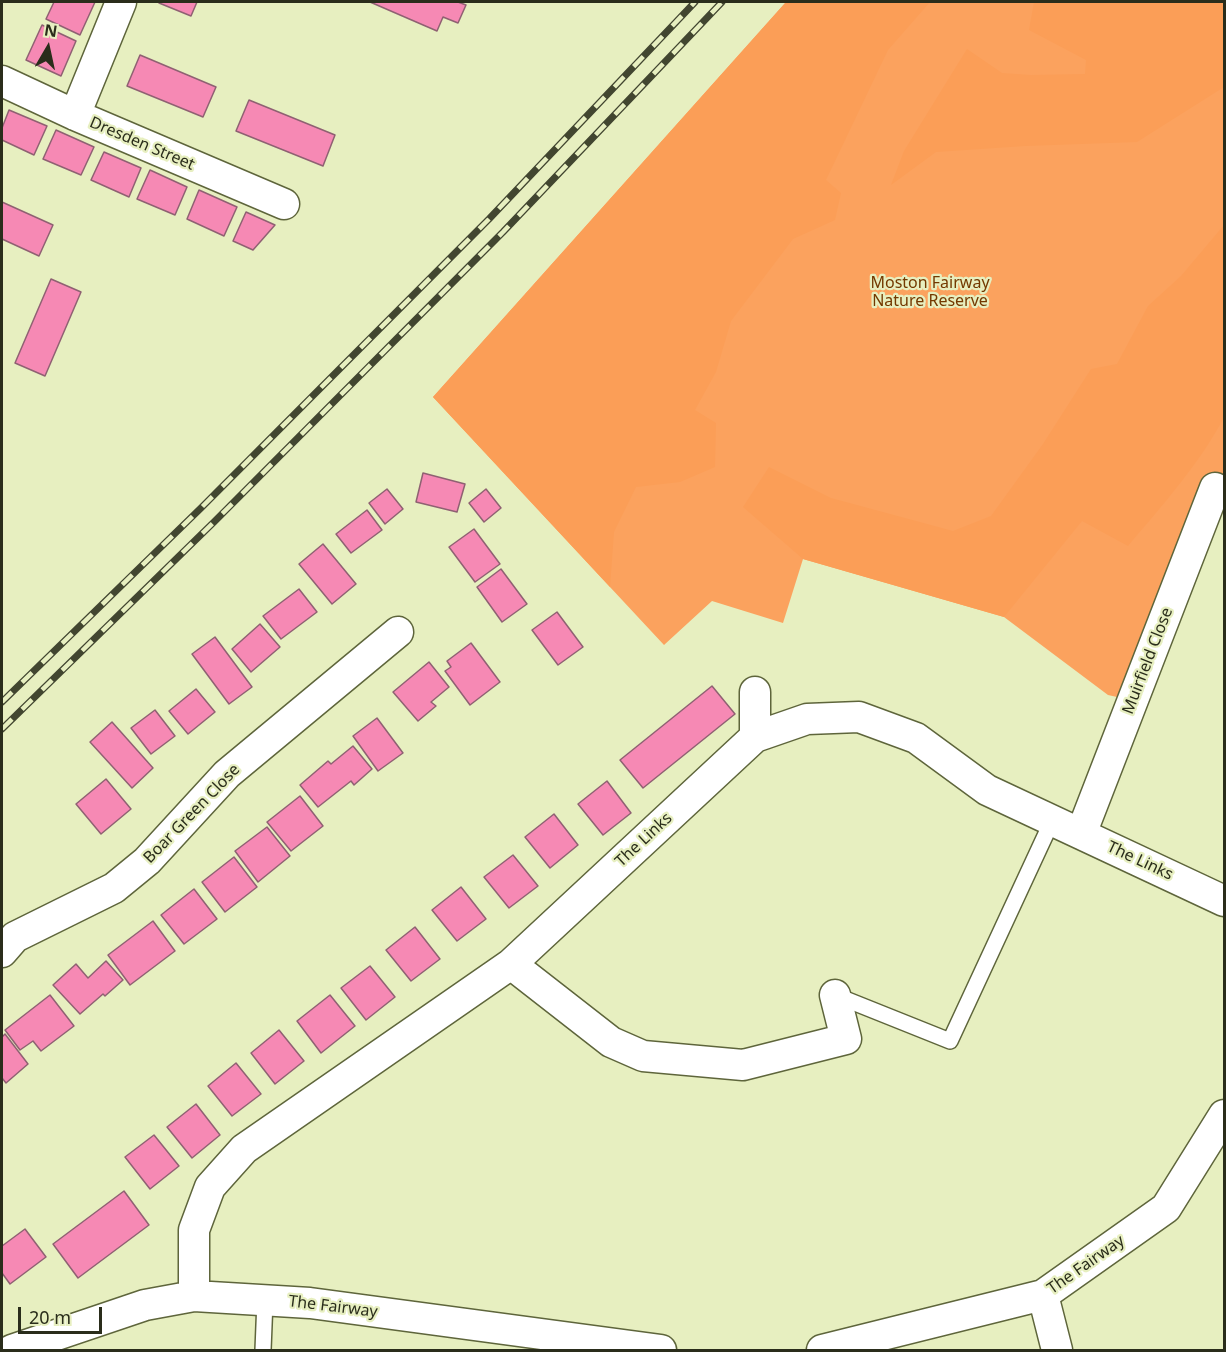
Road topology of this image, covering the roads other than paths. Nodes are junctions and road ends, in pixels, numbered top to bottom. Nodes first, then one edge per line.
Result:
1 (121, 2) edge
2 (2, 81) edge
3 (75, 115) junction
4 (284, 204) dead end
5 (1215, 488) dead end
6 (398, 632) dead end
7 (755, 692) dead end
8 (755, 737) junction
9 (1052, 821) junction
10 (1081, 834) junction
11 (1224, 901) edge
12 (2, 952) edge
13 (511, 964) junction
14 (835, 995) joint
15 (1224, 1115) edge
16 (1043, 1295) junction
17 (194, 1296) junction
18 (265, 1300) junction
19 (12, 1350) edge
20 (262, 1350) edge
21 (661, 1350) edge
22 (822, 1350) edge
23 (1057, 1350) edge

1 - 3 street
2 - 3 street, Dresden Street
3 - 4 street, Dresden Street
5 - 10 street, Muirfield Close
6 - 12 street, Boar Green Close
7 - 8 street
8 - 9 street, The Links
8 - 13 street, The Links
9 - 10 street, The Links
9 - 14 lane
10 - 11 street, The Links
13 - 14 street
13 - 17 street, The Links
15 - 16 street, The Fairway
16 - 22 street, The Fairway
16 - 23 street
17 - 18 street, The Fairway
17 - 19 street, The Fairway
18 - 20 lane
18 - 21 street, The Fairway

